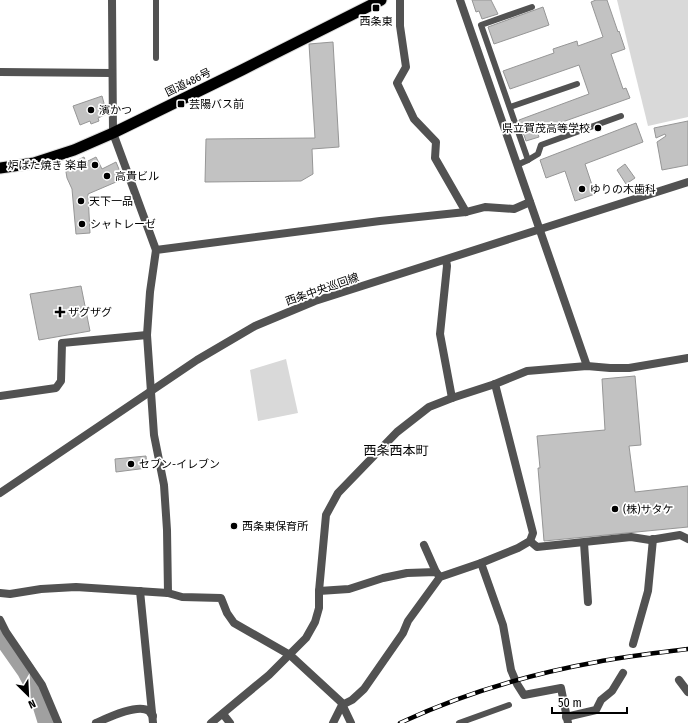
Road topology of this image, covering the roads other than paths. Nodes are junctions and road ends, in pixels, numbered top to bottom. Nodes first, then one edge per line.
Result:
1 (112, 0) edge
2 (156, 0) edge
3 (381, 0) edge
4 (400, 0) edge
5 (460, 0) edge
6 (532, 7) dead end
7 (156, 58) dead end
8 (0, 72) edge
9 (112, 72) junction
10 (577, 84) dead end
11 (510, 107) junction
12 (621, 116) dead end
13 (113, 132) junction
14 (528, 160) junction
15 (517, 164) junction
16 (0, 168) edge
17 (688, 182) edge
18 (530, 202) junction
19 (466, 212) junction
20 (539, 229) junction
21 (156, 250) junction
22 (446, 260) junction
23 (147, 335) junction
24 (688, 358) edge
25 (587, 366) junction
26 (495, 384) junction
27 (152, 390) junction
28 (0, 396) edge
29 (452, 398) junction
30 (0, 493) edge
31 (652, 539) junction
32 (688, 539) edge
33 (530, 541) junction
34 (584, 543) junction
35 (424, 545) dead end
36 (480, 563) junction
37 (438, 574) junction
38 (140, 591) junction
39 (319, 591) junction
40 (168, 592) junction
41 (0, 593) edge
42 (588, 602) dead end
43 (0, 620) edge
44 (5, 636) edge
45 (633, 644) dead end
46 (290, 654) junction
47 (623, 673) dead end
48 (679, 680) dead end
49 (688, 692) edge
50 (342, 705) junction
51 (509, 705) dead end
52 (223, 714) junction
53 (153, 720) edge
54 (567, 720) edge
55 (58, 723) edge
56 (96, 723) edge
57 (211, 723) edge
58 (230, 723) edge
59 (333, 723) edge
60 (351, 723) edge
61 (459, 723) edge

1 - 9 street
2 - 7 lane
3 - 13 highway, 国道486号
4 - 19 street
5 - 15 street
6 - 11 lane
8 - 9 street
9 - 13 street
10 - 11 lane
11 - 14 lane
12 - 14 lane
13 - 16 highway, 国道486号
13 - 21 street
14 - 15 lane
15 - 18 street
17 - 20 street, 西条中央巡回線
18 - 19 street
18 - 20 street
19 - 21 street
20 - 22 street, 西条中央巡回線
20 - 25 street
21 - 23 street
22 - 27 street, 西条中央巡回線
22 - 29 street
23 - 27 street
23 - 28 street
24 - 25 street
25 - 26 street
26 - 29 street
26 - 33 street
27 - 30 street, 西条中央巡回線
27 - 40 street
29 - 39 street
31 - 32 street
31 - 34 street
31 - 45 street
33 - 34 street
33 - 36 street
34 - 42 street
35 - 37 street
36 - 37 street
36 - 54 street
37 - 39 street
37 - 50 street
38 - 40 street
38 - 41 street
38 - 53 street
39 - 46 street
40 - 46 street
43 - 44 street
44 - 55 street
46 - 50 street
46 - 52 street
47 - 54 street
48 - 49 street
50 - 59 street
50 - 60 street
51 - 61 lane
52 - 57 street
52 - 58 street
53 - 56 street

